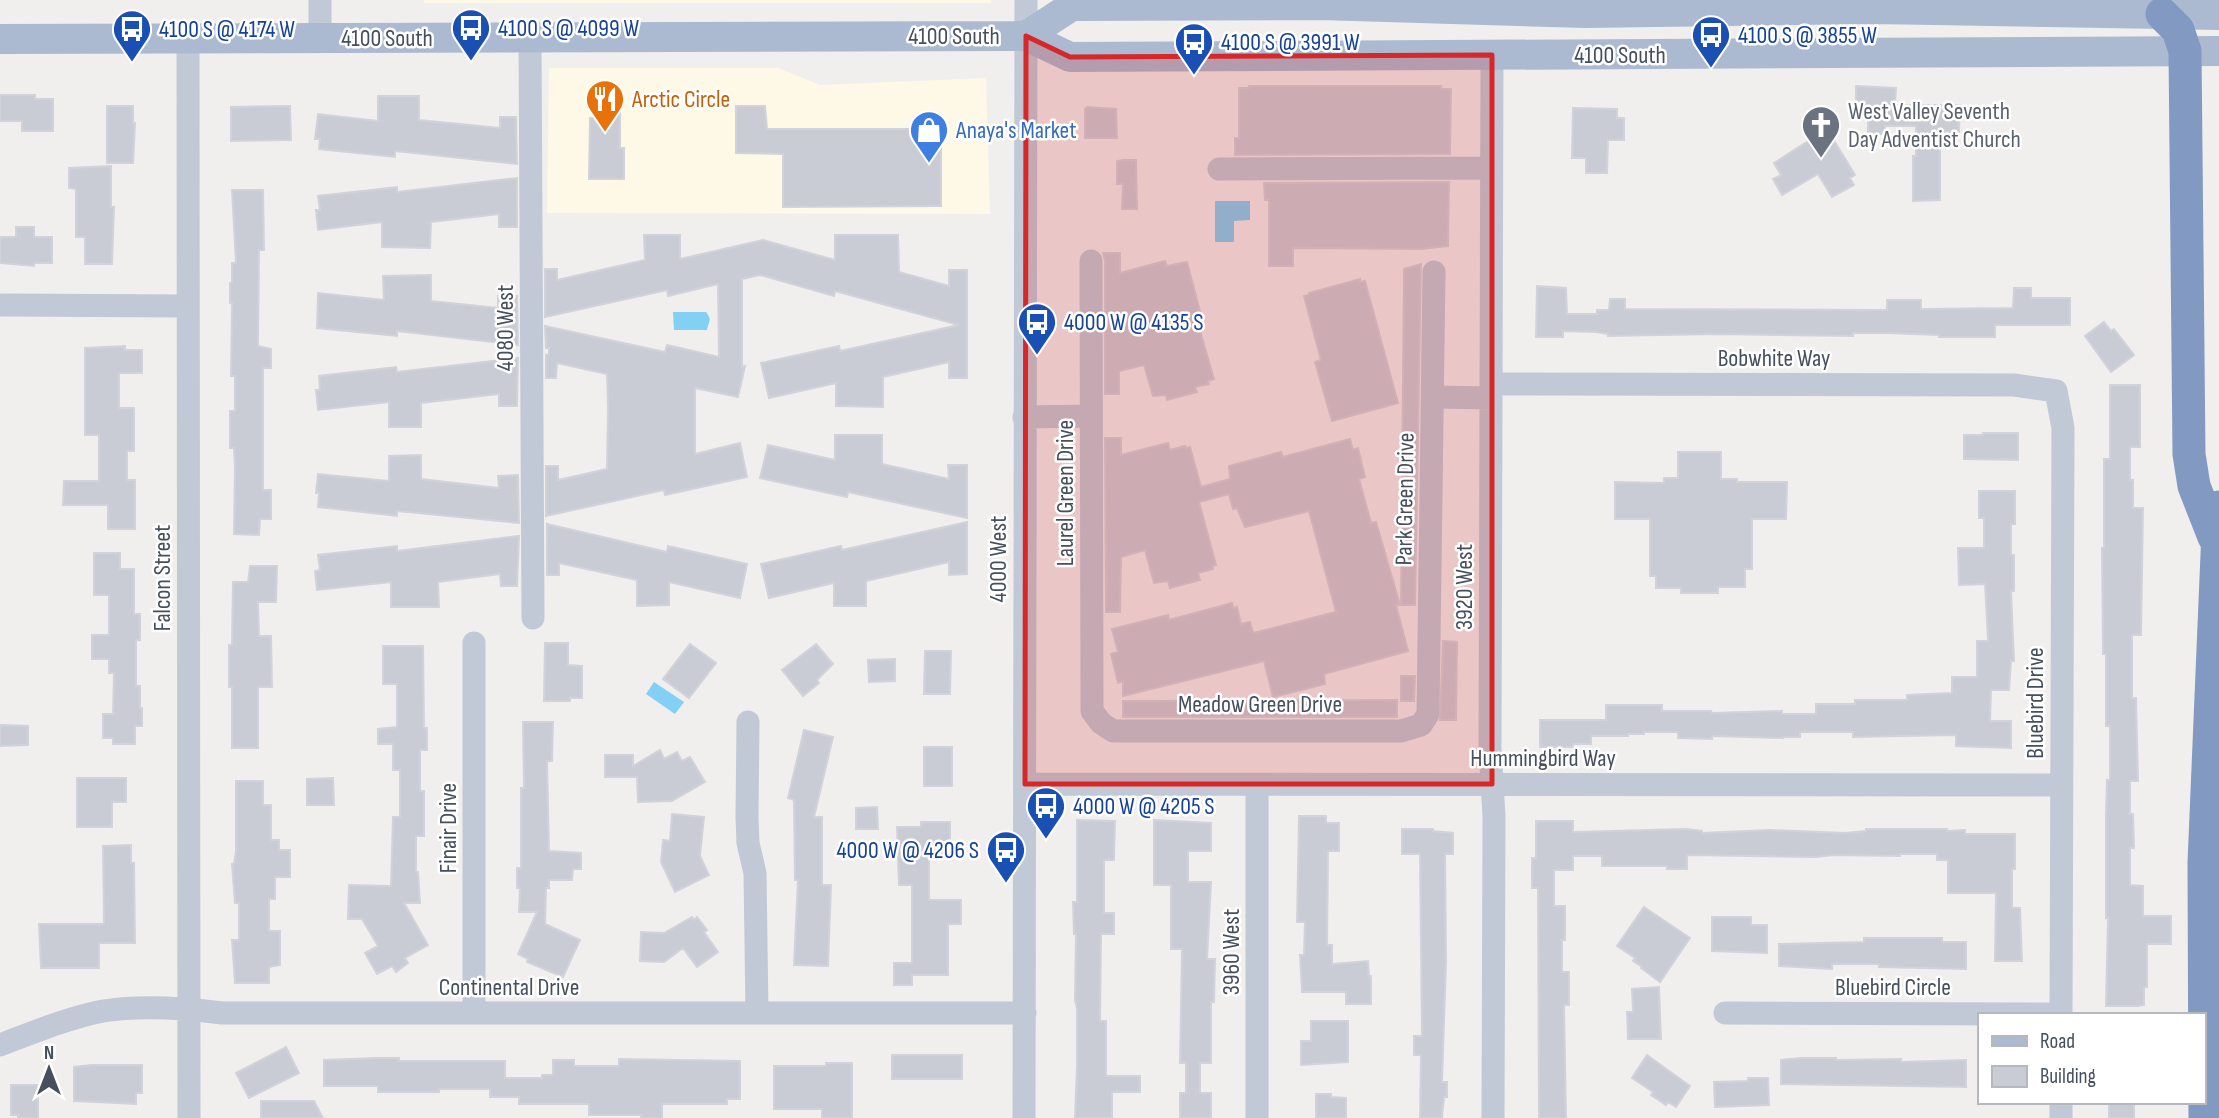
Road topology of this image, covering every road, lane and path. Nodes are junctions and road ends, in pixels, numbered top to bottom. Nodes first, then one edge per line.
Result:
1 (320, 0) edge
2 (1026, 0) edge
3 (1752, 6) edge
4 (1804, 6) edge
5 (2162, 14) junction
6 (2219, 15) edge
7 (1027, 36) junction
8 (530, 37) junction
9 (188, 38) junction
10 (320, 38) junction
11 (0, 39) edge
12 (2185, 51) junction
13 (2219, 51) edge
14 (1492, 55) junction
15 (1285, 56) junction
16 (1492, 168) junction
17 (1219, 169) dead end
18 (1091, 261) dead end
19 (1434, 272) dead end
20 (0, 306) edge
21 (188, 306) junction
22 (1491, 391) junction
23 (2056, 391) joint
24 (1433, 397) junction
25 (1090, 416) junction
26 (1024, 417) junction
27 (2219, 507) edge
28 (2218, 548) edge
29 (533, 618) dead end
30 (474, 643) dead end
31 (748, 722) dead end
32 (1101, 723) joint
33 (1421, 725) joint
34 (1025, 785) junction
35 (1257, 785) junction
36 (1492, 785) junction
37 (2061, 785) junction
38 (189, 1010) junction
39 (474, 1013) junction
40 (757, 1013) junction
41 (1025, 1013) junction
42 (1725, 1013) dead end
43 (2061, 1013) edge
44 (2205, 1013) edge
45 (1978, 1014) edge
46 (0, 1045) edge
47 (189, 1118) edge
48 (1024, 1118) edge
49 (1257, 1118) edge
50 (1493, 1118) edge

1 - 10 street
2 - 7 street, 4000 West
3 - 4 main road, 4100 South
3 - 7 main road, 4100 South
4 - 5 main road, 4100 South
4 - 15 main road
5 - 6 main road, 4100 South
5 - 12 highway
7 - 8 main road, 4100 South
7 - 15 main road, 4100 South
7 - 26 street, 4000 West
8 - 10 main road, 4100 South
8 - 29 street, 4080 West
9 - 10 main road, 4100 South
9 - 11 main road, 4100 South
9 - 21 street, Falcon Street
12 - 13 main road, 4100 South
12 - 14 main road, 4100 South
12 - 28 highway
14 - 15 main road, 4100 South
14 - 16 street, 3920 West
16 - 17 street
16 - 22 street, 3920 West
18 - 25 street, Laurel Green Drive
19 - 24 street, Park Green Drive
20 - 21 street
21 - 38 street, Falcon Street
22 - 23 street, Bobwhite Way
22 - 24 street, Bobwhite Way
22 - 36 street, 3920 West
23 - 37 street, Bluebird Drive
24 - 33 street, Park Green Drive
25 - 26 street
25 - 32 street, Laurel Green Drive
26 - 34 street, 4000 West
27 - 28 highway
28 - 44 highway
30 - 39 street, Finair Drive
31 - 40 street
32 - 33 street, Meadow Green Drive
34 - 35 street, Hummingbird Way
34 - 41 street, 4000 West
35 - 36 street, Hummingbird Way
35 - 49 street, 3960 West
36 - 37 street, Hummingbird Way
36 - 50 street, 3920 West
37 - 43 street, Bluebird Drive
38 - 39 street, Continental Drive
38 - 46 street, Continental Drive
38 - 47 street, Falcon Street
39 - 40 street, Continental Drive
40 - 41 street, Continental Drive
41 - 48 street, 4000 West
42 - 45 street, Bluebird Circle

